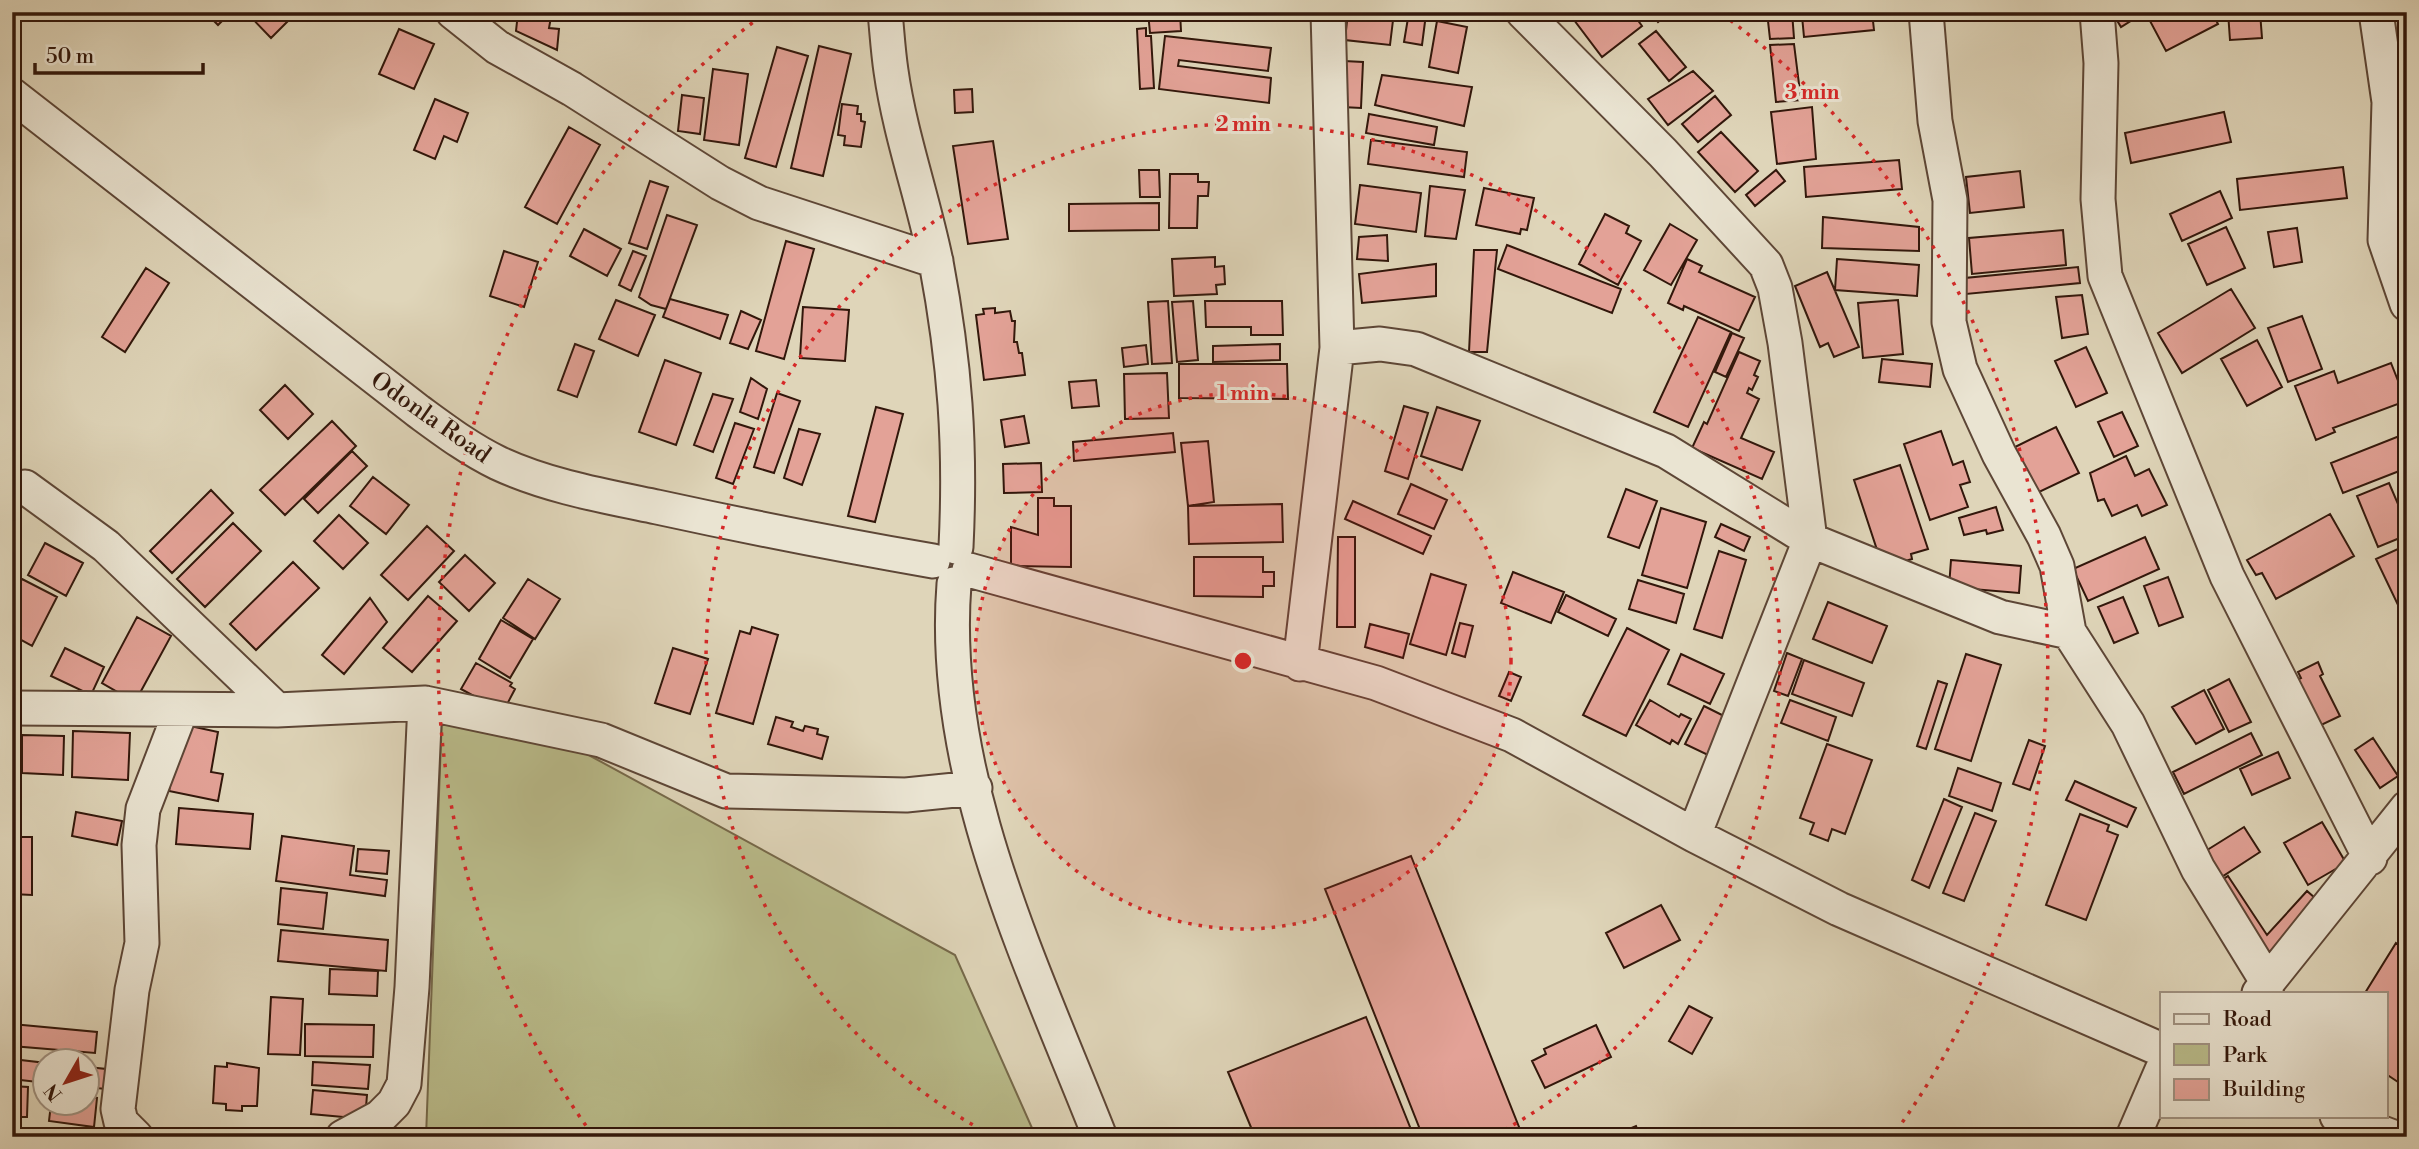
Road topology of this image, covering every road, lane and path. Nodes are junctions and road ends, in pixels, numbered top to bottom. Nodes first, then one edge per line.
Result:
1 (453, 12) edge
2 (885, 12) edge
3 (1328, 12) edge
4 (1523, 12) edge
5 (1926, 12) edge
6 (2097, 12) edge
7 (2376, 12) edge
8 (12, 96) edge
9 (2398, 97) edge
10 (936, 261) junction
11 (2407, 304) edge
12 (1337, 348) junction
13 (25, 487) dead end
14 (1810, 540) junction
15 (953, 566) junction
16 (2069, 632) junction
17 (1300, 664) junction
18 (425, 703) junction
19 (12, 708) edge
20 (181, 710) junction
21 (277, 710) junction
22 (975, 788) junction
23 (2407, 808) edge
24 (1694, 835) junction
25 (2370, 858) junction
26 (2263, 988) edge
27 (2160, 1049) edge
28 (2160, 1075) edge
29 (2342, 1118) edge
30 (136, 1137) edge
31 (343, 1137) edge
32 (1100, 1137) edge
33 (2133, 1137) edge
34 (2393, 1137) edge

1 - 10 street
2 - 10 street
3 - 12 street
4 - 14 street
5 - 16 street
6 - 25 street
7 - 9 street
8 - 15 street, Odonla Road
9 - 11 street
10 - 15 street
12 - 14 street
12 - 17 street
13 - 21 street
14 - 16 street
14 - 24 street
15 - 17 street, Odonla Road
15 - 22 street
16 - 26 street
17 - 24 street, Odonla Road
18 - 21 street
18 - 22 street
18 - 31 street
19 - 20 street
20 - 21 street
20 - 30 street
22 - 32 street
23 - 25 street
24 - 27 street, Odonla Road
25 - 26 street
28 - 33 street
29 - 34 street

